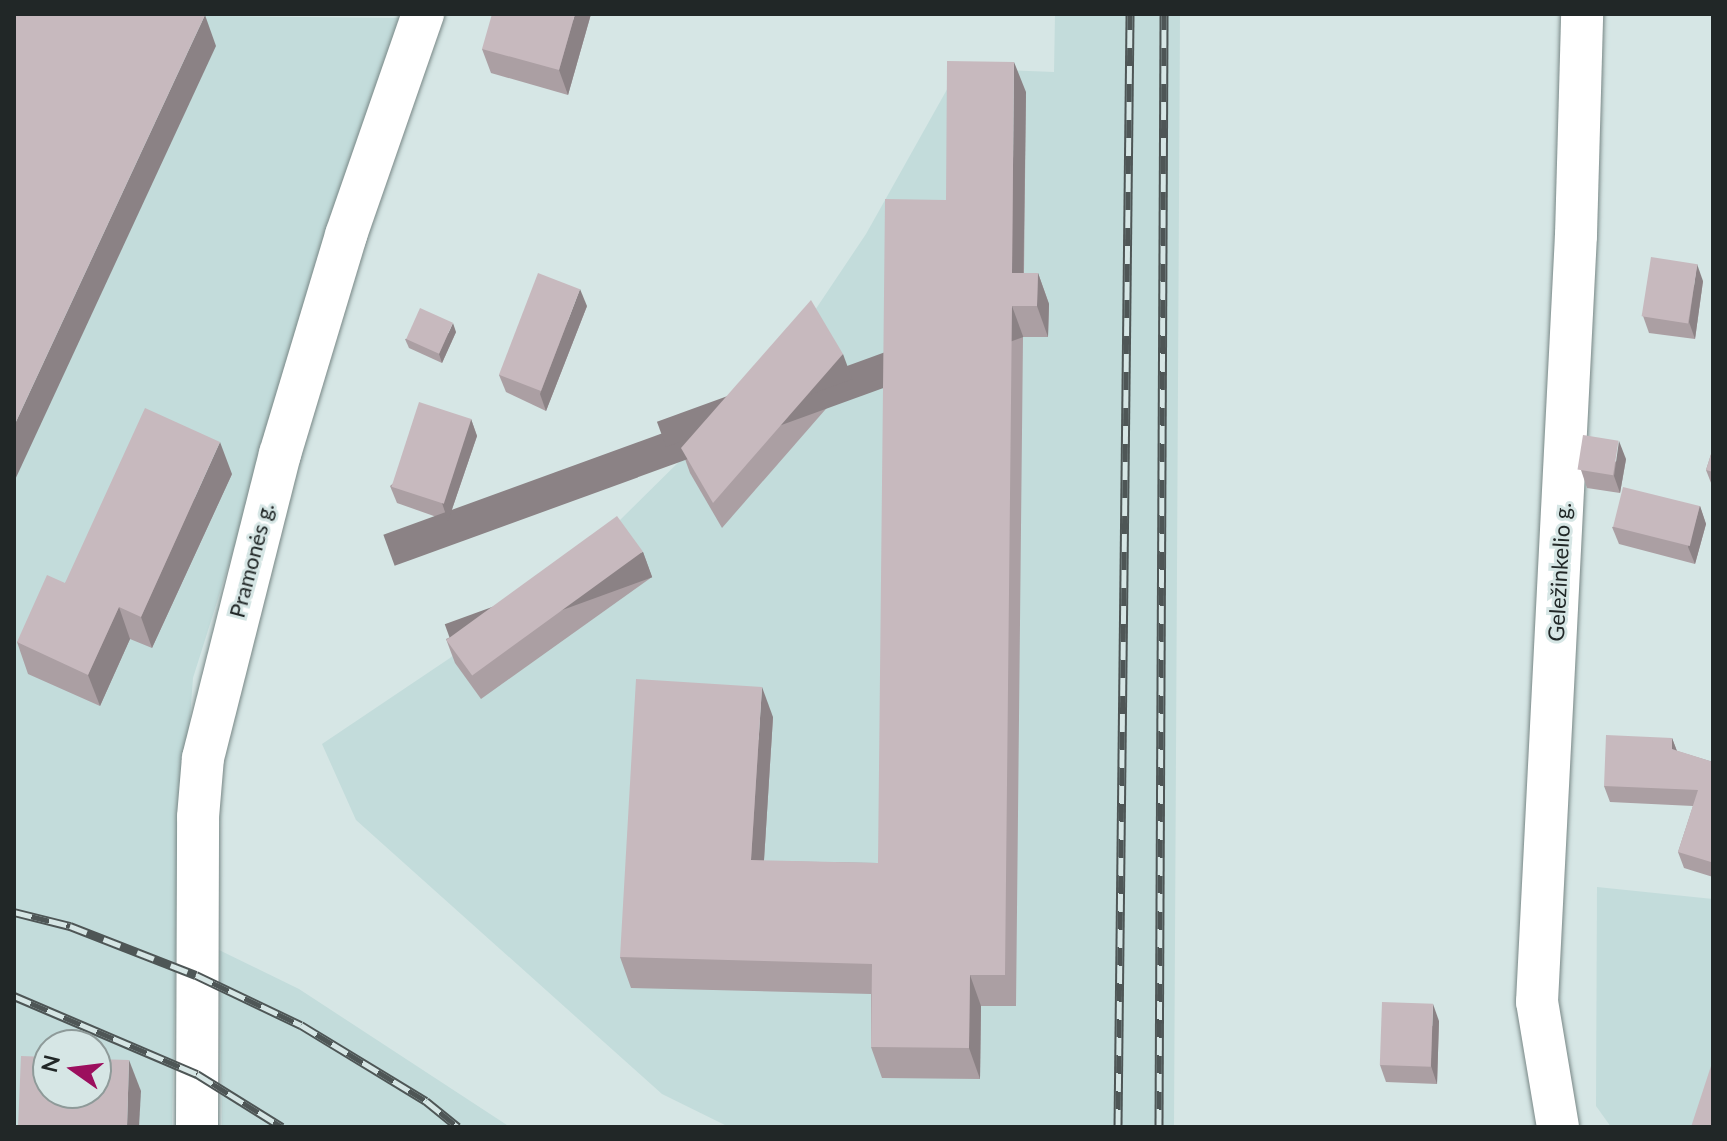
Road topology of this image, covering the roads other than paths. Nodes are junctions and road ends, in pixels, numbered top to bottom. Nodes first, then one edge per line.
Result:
1 (423, 14) edge
2 (1582, 14) edge
3 (197, 1127) edge
4 (1558, 1127) edge

1 - 3 street, Pramonės g.
2 - 4 street, Geležinkelio g.

